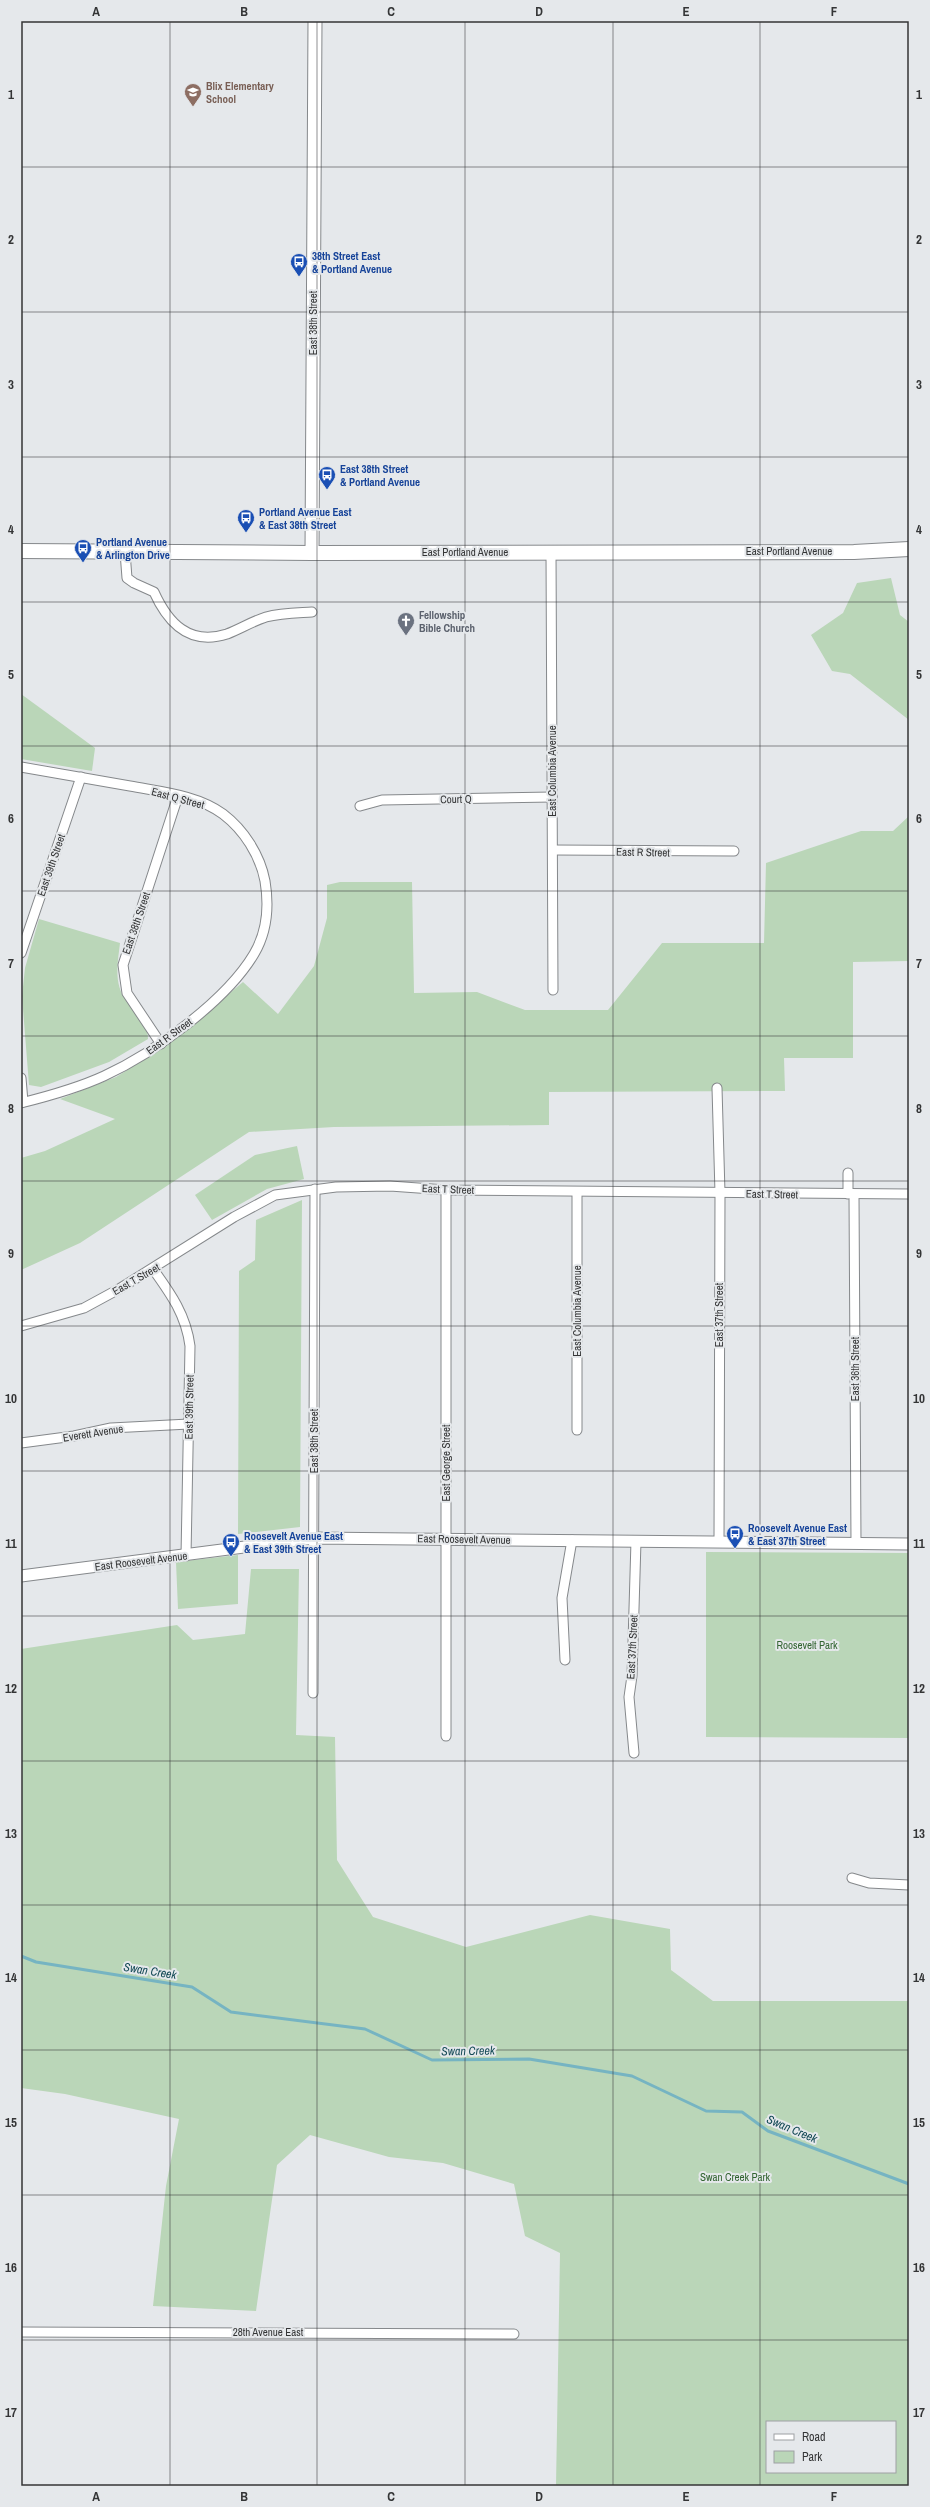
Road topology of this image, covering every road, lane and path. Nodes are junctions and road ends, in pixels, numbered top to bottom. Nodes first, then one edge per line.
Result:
1 (315, 21) edge
2 (909, 549) edge
3 (21, 551) edge
4 (124, 552) junction
5 (551, 552) junction
6 (312, 553) junction
7 (312, 612) dead end
8 (21, 767) edge
9 (81, 777) junction
10 (178, 796) junction
11 (552, 797) junction
12 (360, 806) dead end
13 (553, 850) junction
14 (734, 851) dead end
15 (267, 912) joint
16 (25, 927) edge
17 (21, 951) edge
18 (553, 990) dead end
19 (161, 1044) junction
20 (21, 1078) edge
21 (717, 1088) dead end
22 (22, 1102) edge
23 (848, 1173) dead end
24 (315, 1189) junction
25 (446, 1190) junction
26 (577, 1192) junction
27 (720, 1193) junction
28 (851, 1194) junction
29 (909, 1194) edge
30 (153, 1269) junction
31 (21, 1326) edge
32 (189, 1424) junction
33 (577, 1430) dead end
34 (21, 1443) edge
35 (314, 1538) junction
36 (446, 1538) junction
37 (572, 1540) junction
38 (636, 1541) junction
39 (719, 1542) junction
40 (856, 1543) junction
41 (909, 1544) edge
42 (186, 1556) junction
43 (21, 1576) edge
44 (565, 1660) dead end
45 (313, 1693) dead end
46 (446, 1736) dead end
47 (634, 1752) dead end
48 (852, 1878) dead end
49 (909, 1885) edge
50 (21, 2332) edge
51 (514, 2334) dead end

1 - 6 main road, East 38th Street
2 - 5 main road, East Portland Avenue
3 - 4 main road, East Portland Avenue
4 - 6 main road, East Portland Avenue
4 - 7 street
5 - 6 main road, East Portland Avenue
5 - 11 street, East Columbia Avenue
8 - 9 street, East Q Street
9 - 10 street, East Q Street
9 - 16 street, East 39th Street
10 - 15 street, East Q Street
10 - 19 street, East 38th Street
11 - 12 street, Court Q
11 - 13 street, East Columbia Avenue
13 - 14 street, East R Street
13 - 18 street, East Columbia Avenue
15 - 19 street, East R Street
16 - 17 street, East 39th Street
19 - 22 street, East R Street
20 - 22 street
21 - 27 street, East 37th Street
23 - 28 street, East 36th Street
24 - 25 street, East T Street
24 - 30 street, East T Street
24 - 35 street, East 38th Street
25 - 26 street, East T Street
25 - 36 street, East George Street
26 - 27 street, East T Street
26 - 33 street, East Columbia Avenue
27 - 28 street, East T Street
27 - 39 street, East 37th Street
28 - 29 street, East T Street
28 - 40 street, East 36th Street
30 - 31 street, East T Street
30 - 32 street, East 39th Street
32 - 34 street, Everett Avenue
32 - 42 street, East 39th Street
35 - 36 street, East Roosevelt Avenue
35 - 42 street, East Roosevelt Avenue
35 - 45 street, East 38th Street
36 - 37 street, East Roosevelt Avenue
36 - 46 street, East George Street
37 - 38 street, East Roosevelt Avenue
37 - 44 street
38 - 39 street, East Roosevelt Avenue
38 - 47 street, East 37th Street
39 - 40 street, East Roosevelt Avenue
40 - 41 street, East Roosevelt Avenue
42 - 43 street, East Roosevelt Avenue
48 - 49 street
50 - 51 street, 28th Avenue East

